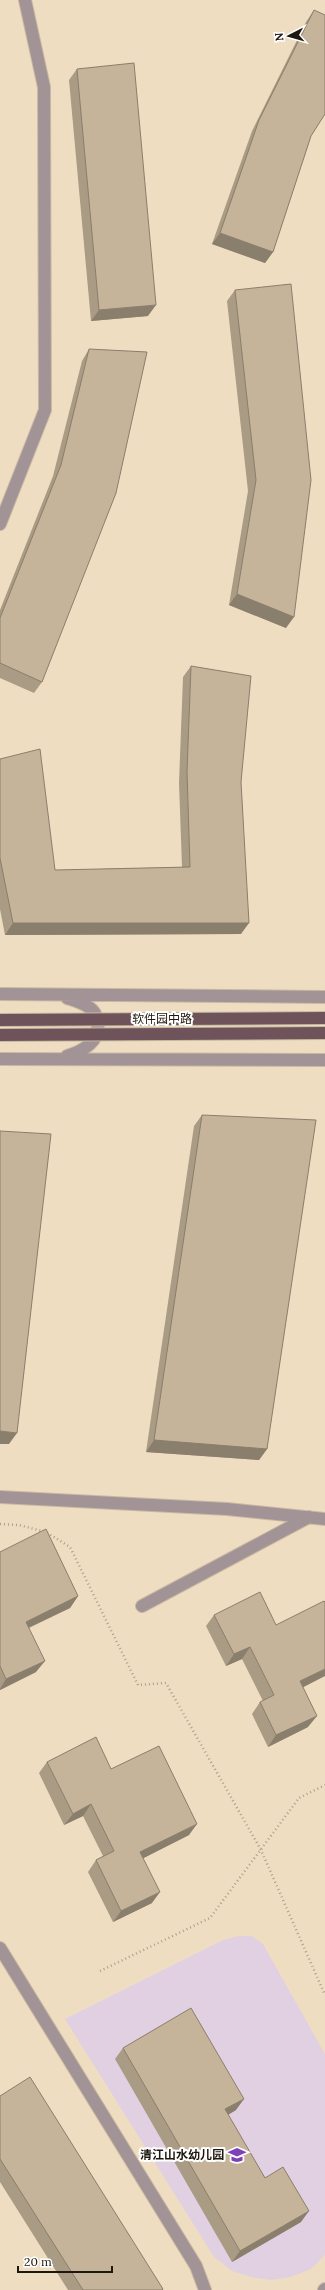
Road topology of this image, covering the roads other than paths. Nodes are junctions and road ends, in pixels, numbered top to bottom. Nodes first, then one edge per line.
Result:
1 (26, 0) edge
2 (0, 524) edge
3 (0, 994) edge
4 (57, 994) junction
5 (325, 997) edge
6 (325, 1018) edge
7 (0, 1020) edge
8 (325, 1034) edge
9 (0, 1035) edge
10 (0, 1060) edge
11 (56, 1060) junction
12 (325, 1060) edge
13 (0, 1497) edge
14 (309, 1517) junction
15 (325, 1519) edge
16 (142, 1606) dead end
17 (0, 1948) edge
18 (205, 2290) edge

1 - 2 street
3 - 4 street
4 - 5 street
4 - 11 street
6 - 7 main road, 软件园中路, bridge
8 - 9 main road, 软件园中路, bridge
10 - 11 street
11 - 12 street
13 - 14 street
14 - 15 street
14 - 16 street
17 - 18 street

